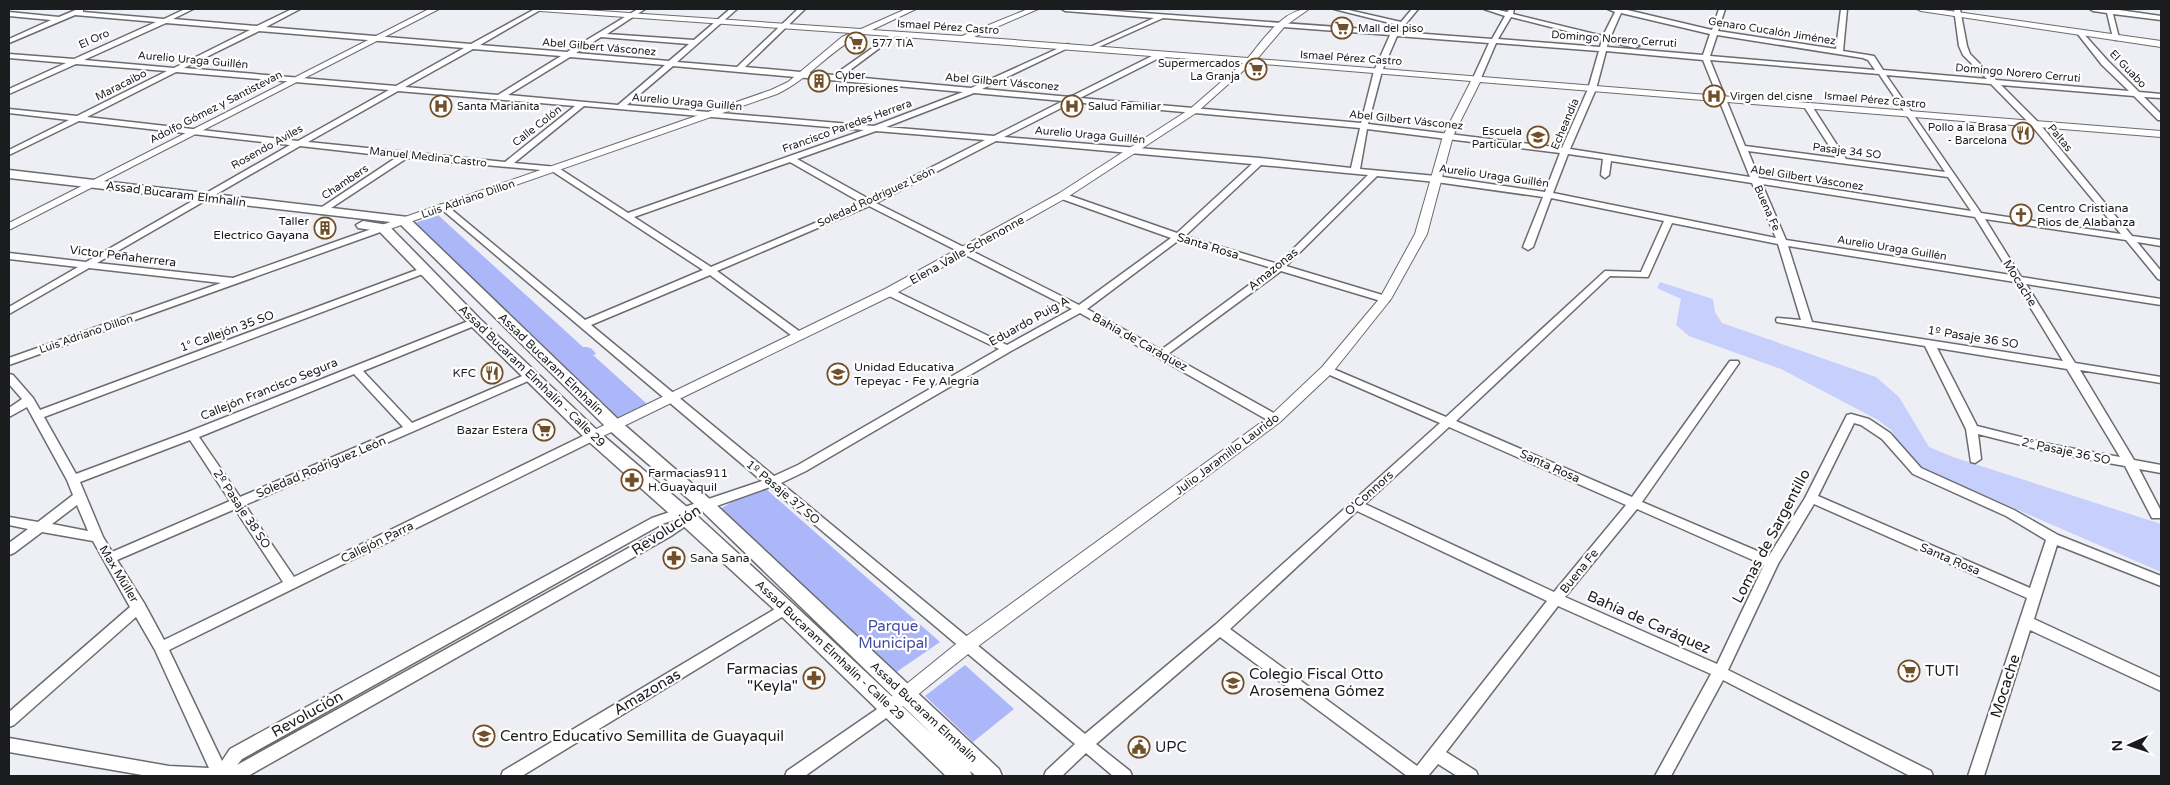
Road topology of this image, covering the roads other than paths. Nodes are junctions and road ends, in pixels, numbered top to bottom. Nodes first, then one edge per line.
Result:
1 (85, 9) edge
2 (190, 9) edge
3 (296, 9) edge
4 (435, 9) edge
5 (539, 9) edge
6 (642, 9) edge
7 (734, 9) edge
8 (802, 9) edge
9 (912, 9) edge
10 (1034, 9) edge
11 (1065, 9) edge
12 (1180, 9) edge
13 (1305, 9) edge
14 (1337, 9) edge
15 (1415, 9) edge
16 (1487, 9) edge
17 (1617, 9) edge
18 (1722, 9) edge
19 (1844, 9) edge
20 (1921, 9) edge
21 (2093, 9) edge
22 (2109, 10) edge
23 (1511, 12) edge
24 (1958, 12) edge
25 (74, 13) junction
26 (9, 14) edge
27 (631, 16) junction
28 (1165, 16) junction
29 (2161, 18) edge
30 (59, 20) junction
31 (163, 21) junction
32 (719, 21) junction
33 (1282, 24) junction
34 (1402, 24) junction
35 (784, 26) junction
36 (257, 29) junction
37 (859, 31) junction
38 (1716, 33) junction
39 (2080, 33) junction
40 (896, 34) junction
41 (1394, 34) junction
42 (599, 35) junction
43 (2116, 38) junction
44 (375, 39) junction
45 (961, 39) junction
46 (1605, 40) junction
47 (9, 41) edge
48 (695, 42) junction
49 (1493, 42) junction
50 (2161, 44) edge
51 (1068, 46) junction
52 (470, 48) junction
53 (1092, 48) junction
54 (1603, 49) junction
55 (1839, 52) junction
56 (1160, 54) junction
57 (9, 56) edge
58 (567, 56) junction
59 (1686, 56) junction
60 (1706, 58) junction
61 (1871, 58) joint
62 (72, 61) junction
63 (1249, 62) junction
64 (671, 64) junction
65 (739, 69) junction
66 (176, 70) junction
67 (1378, 71) junction
68 (1882, 73) junction
69 (803, 75) junction
70 (835, 78) junction
71 (1477, 78) junction
72 (296, 80) junction
73 (1992, 82) junction
74 (397, 88) junction
75 (1592, 89) junction
76 (971, 91) junction
77 (9, 92) edge
78 (2135, 94) junction
79 (2161, 96) edge
80 (500, 97) junction
81 (1070, 99) junction
82 (1722, 100) junction
83 (582, 104) junction
84 (1807, 105) junction
85 (620, 107) junction
86 (9, 111) edge
87 (1193, 111) junction
88 (1909, 114) junction
89 (712, 115) junction
90 (2161, 118) edge
91 (79, 119) junction
92 (2034, 124) junction
93 (1364, 126) junction
94 (874, 129) junction
95 (194, 132) junction
96 (2161, 134) edge
97 (1448, 136) junction
98 (996, 138) junction
99 (300, 144) junction
100 (1742, 148) junction
101 (1132, 150) junction
102 (1565, 152) junction
103 (9, 154) edge
104 (405, 155) junction
105 (1607, 158) junction
106 (791, 159) junction
107 (1260, 161) junction
108 (1844, 162) junction
109 (506, 164) junction
110 (554, 169) junction
111 (1355, 171) junction
112 (1375, 173) junction
113 (9, 174) edge
114 (1605, 175) dead end
115 (1950, 175) junction
116 (1436, 179) junction
117 (9, 180) edge
118 (1755, 181) junction
119 (88, 187) junction
120 (1549, 195) junction
121 (1062, 196) junction
122 (197, 201) junction
123 (869, 203) junction
124 (443, 208) junction
125 (322, 211) junction
126 (628, 216) junction
127 (1979, 216) junction
128 (1669, 219) junction
129 (403, 220) junction
130 (9, 228) edge
131 (383, 228) junction
132 (1178, 237) junction
133 (2129, 238) junction
134 (1782, 242) junction
135 (2161, 243) edge
136 (1528, 247) dead end
137 (966, 250) junction
138 (9, 256) edge
139 (9, 262) edge
140 (88, 265) junction
141 (1280, 267) junction
142 (78, 270) junction
143 (425, 270) junction
144 (711, 271) junction
145 (2161, 277) edge
146 (2017, 279) junction
147 (235, 282) junction
148 (220, 287) junction
149 (889, 292) junction
150 (1385, 299) junction
151 (2161, 302) edge
152 (1080, 309) junction
153 (9, 311) edge
154 (1781, 320) dead end
155 (475, 322) junction
156 (583, 325) junction
157 (1808, 325) junction
158 (799, 336) junction
159 (1930, 345) junction
160 (1007, 349) junction
161 (1162, 354) junction
162 (9, 362) edge
163 (1734, 363) dead end
164 (2072, 367) junction
165 (355, 369) junction
166 (1327, 370) junction
167 (531, 376) junction
168 (9, 377) edge
169 (2161, 380) edge
170 (671, 398) junction
171 (28, 400) junction
172 (9, 413) edge
173 (38, 415) junction
174 (1275, 419) junction
175 (1449, 421) junction
176 (615, 426) junction
177 (410, 428) junction
178 (1972, 429) junction
179 (192, 435) junction
180 (593, 436) junction
181 (1975, 459) dead end
182 (2130, 464) junction
183 (2161, 469) edge
184 (74, 480) junction
185 (772, 482) junction
186 (80, 496) junction
187 (1810, 498) junction
188 (238, 502) junction
189 (1635, 503) junction
190 (706, 505) junction
191 (1355, 505) junction
192 (684, 515) junction
193 (2157, 515) dead end
194 (9, 521) edge
195 (42, 526) junction
196 (97, 537) junction
197 (2053, 538) junction
198 (9, 550) edge
199 (110, 558) junction
200 (1772, 563) junction
201 (2161, 581) edge
202 (292, 584) junction
203 (2034, 595) junction
204 (1556, 599) junction
205 (139, 607) junction
206 (785, 608) junction
207 (2026, 622) junction
208 (1220, 629) junction
209 (967, 645) junction
210 (161, 648) junction
211 (1720, 672) junction
212 (2161, 685) edge
213 (898, 701) junction
214 (9, 721) edge
215 (1085, 744) junction
216 (9, 746) edge
217 (1436, 754) junction
218 (220, 776) edge
219 (509, 776) edge
220 (792, 776) edge
221 (961, 776) edge
222 (991, 776) edge
223 (1052, 776) edge
224 (1124, 776) edge
225 (1419, 776) edge
226 (1470, 776) edge
227 (1663, 776) edge
228 (1925, 776) edge
229 (1976, 776) edge

1 - 25 street
2 - 31 street, El Oro
3 - 36 street, Maracaibo
4 - 44 street, Adolfo Gómez y Santistevan
5 - 27 street, Ismael Pérez Castro
5 - 52 street, Rosendo Aviles
6 - 27 street
7 - 32 street
8 - 35 street
9 - 37 street, Luis Adriano Dillon
10 - 45 street
11 - 28 street, Domingo Norero Cerruti
12 - 28 street
13 - 33 street, Elena Valle Schenonne
14 - 34 street
15 - 34 street
16 - 23 street
17 - 38 street, Genaro Cucalón Jiménez
17 - 46 street, Echeandía
18 - 38 street
19 - 55 street
20 - 24 street
21 - 22 street
22 - 29 street
22 - 43 street, El Guabo
23 - 46 street
23 - 49 street, Julio Jaramillo Laurido
24 - 39 street
24 - 73 street, Paltas
25 - 30 street
25 - 31 street, Abel Gilbert Vásconez
26 - 30 street
27 - 32 street, Ismael Pérez Castro
27 - 42 street
28 - 33 street, Domingo Norero Cerruti
28 - 53 street
30 - 47 street
31 - 36 street, Abel Gilbert Vásconez
31 - 62 street, El Oro
32 - 35 street, Ismael Pérez Castro
32 - 48 street
33 - 41 street, Domingo Norero Cerruti
33 - 63 street, Elena Valle Schenonne
34 - 41 street
35 - 37 street, Ismael Pérez Castro
35 - 65 street
36 - 44 street, Abel Gilbert Vásconez
36 - 66 street, Maracaibo
37 - 40 street, Ismael Pérez Castro
37 - 69 street, Luis Adriano Dillon
38 - 55 street, Genaro Cucalón Jiménez
38 - 60 street
39 - 43 street
39 - 78 street, El Guabo
40 - 45 street, Ismael Pérez Castro
40 - 70 street
41 - 49 street, Domingo Norero Cerruti
41 - 67 street
42 - 48 street
42 - 58 street
43 - 50 street
44 - 52 street, Abel Gilbert Vásconez
44 - 72 street, Adolfo Gómez y Santistevan
45 - 51 street, Ismael Pérez Castro
46 - 54 street, Echeandía
46 - 59 street
48 - 64 street
49 - 54 street, Domingo Norero Cerruti
49 - 71 street, Julio Jaramillo Laurido
51 - 53 street, Ismael Pérez Castro
51 - 76 street, Francisco Paredes Herrera
52 - 58 street, Abel Gilbert Vásconez
52 - 74 street, Rosendo Aviles
53 - 56 street, Ismael Pérez Castro
54 - 59 street, Domingo Norero Cerruti
54 - 75 street, Echeandía
55 - 61 street, Genaro Cucalón Jiménez
56 - 63 street, Ismael Pérez Castro
56 - 81 street, Soledad Rodríguez León
57 - 62 street, Aurelio Uraga Guillén
58 - 64 street, Abel Gilbert Vásconez
58 - 80 street
59 - 60 street, Domingo Norero Cerruti
60 - 68 street, Domingo Norero Cerruti
60 - 82 street, Buena Fe
61 - 68 street, Mocache
62 - 66 street, Aurelio Uraga Guillén
62 - 77 street, El Oro
63 - 67 street, Ismael Pérez Castro
63 - 87 street, Elena Valle Schenonne
64 - 65 street, Abel Gilbert Vásconez
64 - 85 street
65 - 69 street, Abel Gilbert Vásconez
66 - 72 street, Aurelio Uraga Guillén
66 - 91 street, Maracaibo
67 - 71 street, Ismael Pérez Castro
67 - 93 street
68 - 73 street, Domingo Norero Cerruti
68 - 88 street, Mocache
69 - 70 street, Abel Gilbert Vásconez
69 - 89 street, Luis Adriano Dillon
70 - 76 street, Abel Gilbert Vásconez
71 - 75 street, Ismael Pérez Castro
71 - 97 street, Julio Jaramillo Laurido
72 - 74 street, Aurelio Uraga Guillén
72 - 95 street, Adolfo Gómez y Santistevan
73 - 78 street, Domingo Norero Cerruti
73 - 92 street, Paltas
74 - 80 street, Aurelio Uraga Guillén
74 - 99 street, Rosendo Aviles
75 - 82 street, Ismael Pérez Castro
75 - 102 street, Echeandía
76 - 81 street, Abel Gilbert Vásconez
76 - 94 street, Francisco Paredes Herrera
78 - 79 street, Domingo Norero Cerruti
78 - 90 street, El Guabo
80 - 83 street, Aurelio Uraga Guillén
81 - 87 street, Abel Gilbert Vásconez
81 - 98 street, Soledad Rodríguez León
82 - 84 street, Ismael Pérez Castro
82 - 100 street, Buena Fe
83 - 85 street, Aurelio Uraga Guillén
83 - 109 street, Calle Colón
84 - 88 street, Ismael Pérez Castro
84 - 108 street
85 - 89 street, Aurelio Uraga Guillén
86 - 91 street, Manuel Medina Castro
87 - 93 street, Abel Gilbert Vásconez
87 - 101 street, Elena Valle Schenonne
88 - 92 street, Ismael Pérez Castro
88 - 115 street, Mocache
89 - 94 street, Aurelio Uraga Guillén
89 - 110 street, Luis Adriano Dillon
91 - 95 street, Manuel Medina Castro
91 - 103 street, Maracaibo
92 - 96 street, Ismael Pérez Castro
92 - 133 street, Paltas
93 - 97 street, Abel Gilbert Vásconez
93 - 111 street
94 - 98 street, Aurelio Uraga Guillén
94 - 106 street, Francisco Paredes Herrera
95 - 99 street, Manuel Medina Castro
95 - 119 street, Adolfo Gómez y Santistevan
97 - 102 street, Abel Gilbert Vásconez
97 - 116 street, Julio Jaramillo Laurido
98 - 101 street, Aurelio Uraga Guillén
98 - 123 street, Soledad Rodríguez León
99 - 104 street, Manuel Medina Castro
99 - 122 street, Rosendo Aviles
100 - 108 street, Pasaje 34 SO
100 - 118 street, Buena Fe
101 - 107 street, Aurelio Uraga Guillén
101 - 121 street, Elena Valle Schenonne
102 - 105 street, Abel Gilbert Vásconez
102 - 120 street, Echeandía
104 - 109 street, Manuel Medina Castro
104 - 125 street, Chambers
105 - 114 street
105 - 118 street, Abel Gilbert Vásconez
106 - 123 street, Bahía de Caráquez
106 - 126 street, Francisco Paredes Herrera
107 - 111 street, Aurelio Uraga Guillén
107 - 132 street, Eduardo Puig A
108 - 115 street, Pasaje 34 SO
109 - 110 street, Manuel Medina Castro
110 - 124 street, Luis Adriano Dillon
110 - 126 street, Manuel Medina Castro
111 - 112 street, Aurelio Uraga Guillén
112 - 116 street, Aurelio Uraga Guillén
112 - 141 street, Amazonas
113 - 119 main road, Assad Bucaram Elmhalín
115 - 127 street, Mocache
116 - 120 street, Aurelio Uraga Guillén
116 - 150 street, Julio Jaramillo Laurido
117 - 119 main road
118 - 127 street, Abel Gilbert Vásconez
118 - 134 street, Buena Fe
119 - 122 main road
119 - 130 street, Adolfo Gómez y Santistevan
120 - 128 street, Aurelio Uraga Guillén
120 - 136 street, Echeandía
121 - 132 street, Santa Rosa
121 - 137 street, Elena Valle Schenonne
122 - 125 main road, Assad Bucaram Elmhalín
122 - 131 main road
122 - 140 street, Rosendo Aviles
123 - 137 street, Bahía de Caráquez
123 - 144 street, Soledad Rodríguez León
124 - 129 street, Luis Adriano Dillon
124 - 156 street, 1º Pasaje 37 SO
125 - 129 main road, Assad Bucaram Elmhalín
126 - 144 street, Manuel Medina Castro
127 - 133 street, Abel Gilbert Vásconez
127 - 146 street, Mocache
128 - 134 street, Aurelio Uraga Guillén
128 - 175 street, O'Connors
129 - 131 street, Luis Adriano Dillon
129 - 176 main road, Assad Bucaram Elmhalín
131 - 143 main road, Assad Bucaram Elmhalín - Calle 29
131 - 147 street, Luis Adriano Dillon
132 - 141 street, Santa Rosa
132 - 152 street, Eduardo Puig A
133 - 135 street, Abel Gilbert Vásconez
133 - 145 street, Paltas
134 - 146 street, Aurelio Uraga Guillén
134 - 157 street, Buena Fe
137 - 149 street, Elena Valle Schenonne
137 - 152 street, Bahía de Caráquez
138 - 140 street, Victor Peñaherrera
139 - 142 street, Victor Peñaherrera
140 - 142 street, Rosendo Aviles
140 - 147 street, Victor Peñaherrera
141 - 150 street, Santa Rosa
141 - 161 street, Amazonas
142 - 148 street, Victor Peñaherrera
142 - 153 street, Rosendo Aviles
143 - 155 main road, Assad Bucaram Elmhalín - Calle 29
143 - 173 street, 1° Callejón 35 SO
144 - 156 street, Soledad Rodríguez León
144 - 158 street, Manuel Medina Castro
146 - 151 street, Aurelio Uraga Guillén
146 - 164 street, Mocache
147 - 148 street, Luis Adriano Dillon
148 - 162 street, Luis Adriano Dillon
149 - 158 street, Elena Valle Schenonne
149 - 160 street
150 - 166 street, Julio Jaramillo Laurido
152 - 160 street, Eduardo Puig A
152 - 161 street, Bahía de Caráquez
154 - 157 street, 1º Pasaje 36 SO
155 - 165 street, Callejón Francisco Segura
155 - 167 main road, Assad Bucaram Elmhalín - Calle 29
156 - 170 street, 1º Pasaje 37 SO
157 - 159 street, 1º Pasaje 36 SO
158 - 170 street, Elena Valle Schenonne
159 - 164 street, 1º Pasaje 36 SO
159 - 178 street
160 - 185 street, Eduardo Puig A
161 - 174 street, Bahía de Caráquez
163 - 189 street, Buena Fe
164 - 169 street, 1º Pasaje 36 SO
164 - 182 street, Mocache
165 - 177 street
165 - 179 street, Callejón Francisco Segura
166 - 174 street, Julio Jaramillo Laurido
166 - 175 street, Santa Rosa
167 - 177 street, Soledad Rodríguez León
167 - 180 main road, Assad Bucaram Elmhalín - Calle 29
168 - 171 street, Max Müller
170 - 176 street, Elena Valle Schenonne
170 - 185 street, 1º Pasaje 37 SO
171 - 172 street
171 - 173 street, Max Müller
173 - 184 street, Max Müller
174 - 209 street, Julio Jaramillo Laurido
175 - 189 street, Santa Rosa
175 - 191 street, O'Connors
176 - 180 street, Elena Valle Schenonne
176 - 190 main road, Assad Bucaram Elmhalín
177 - 188 street, Soledad Rodríguez León
178 - 181 street
178 - 182 street, 2° Pasaje 36 SO
179 - 184 street, Callejón Francisco Segura
179 - 188 street, 2º Pasaje 38 SO
180 - 192 main road, Assad Bucaram Elmhalín - Calle 29
180 - 202 street, Callejón Parra
182 - 183 street, 2° Pasaje 36 SO
182 - 193 street, Mocache
184 - 186 street, Max Müller
185 - 190 street, Eduardo Puig A
185 - 209 street, 1º Pasaje 37 SO
186 - 195 street
186 - 196 street, Max Müller
187 - 197 street, Lomas de Sargentillo
187 - 200 street, Lomas de Sargentillo
187 - 203 street, Santa Rosa
188 - 199 street, Soledad Rodríguez León
188 - 202 street, 2º Pasaje 38 SO
189 - 200 street, Santa Rosa
189 - 204 street, Buena Fe
190 - 192 street, Revolución
190 - 213 main road, Assad Bucaram Elmhalín
191 - 204 street, Bahía de Caráquez
191 - 208 street, O'Connors
192 - 206 main road, Assad Bucaram Elmhalín - Calle 29
192 - 218 street, Revolución
194 - 195 street
195 - 196 street
195 - 198 street
196 - 199 street, Max Müller
197 - 201 street
197 - 203 street, Mocache
199 - 205 street, Max Müller
200 - 211 street, Lomas de Sargentillo
202 - 210 street, Callejón Parra
203 - 207 street, Mocache
204 - 211 street, Bahía de Caráquez
204 - 217 street, Buena Fe
205 - 210 street, Max Müller
205 - 214 street
206 - 213 main road, Assad Bucaram Elmhalín - Calle 29
206 - 219 street, Amazonas
207 - 212 street
207 - 229 street, Mocache
208 - 215 street, O'Connors
208 - 225 street
209 - 213 street, Julio Jaramillo Laurido
209 - 215 street, 1º Pasaje 37 SO
210 - 218 street, Max Müller
211 - 227 street, Lomas de Sargentillo
211 - 228 street, Bahía de Caráquez
213 - 220 street, Julio Jaramillo Laurido
213 - 221 main road, Assad Bucaram Elmhalín - Calle 29
213 - 222 main road, Assad Bucaram Elmhalín
215 - 223 street, O'Connors
215 - 224 street, 1º Pasaje 37 SO
216 - 218 street, Revolución
217 - 225 street, Buena Fe
217 - 226 street

